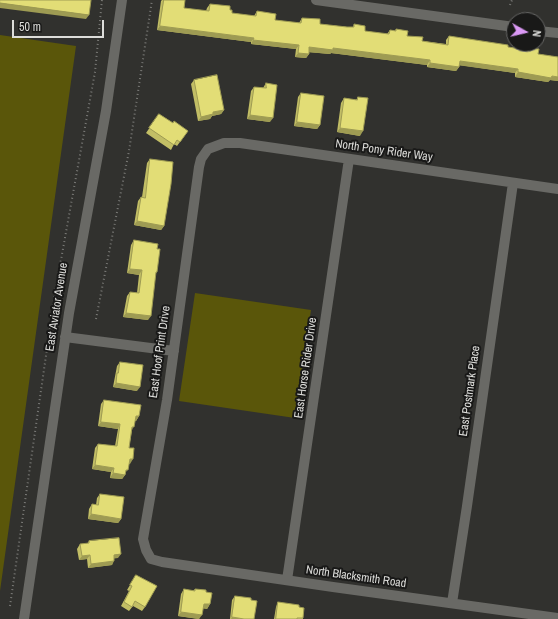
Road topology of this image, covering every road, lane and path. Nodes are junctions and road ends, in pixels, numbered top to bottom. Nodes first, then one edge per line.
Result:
1 (102, 0) edge
2 (122, 0) edge
3 (152, 0) edge
4 (316, 0) edge
5 (512, 0) edge
6 (350, 2) edge
7 (510, 5) dead end
8 (506, 26) edge
9 (546, 32) edge
10 (558, 33) edge
11 (208, 149) joint
12 (350, 159) junction
13 (513, 183) junction
14 (558, 189) edge
15 (96, 319) dead end
16 (66, 337) junction
17 (174, 351) junction
18 (151, 559) joint
19 (287, 580) junction
20 (452, 603) junction
21 (10, 606) dead end
22 (558, 618) edge
23 (24, 619) edge

1 - 21 path
2 - 16 street, East Aviator Avenue
3 - 15 path
4 - 6 street
5 - 7 path
6 - 8 street
9 - 10 street
11 - 12 street, North Pony Rider Way
11 - 17 street, East Hoof Print Drive
12 - 13 street, North Pony Rider Way
12 - 19 street, East Horse Rider Drive
13 - 14 street, North Pony Rider Way
13 - 20 street, East Postmark Place
16 - 17 street
16 - 23 street, East Aviator Avenue
17 - 18 street, East Hoof Print Drive
18 - 19 street, North Blacksmith Road
19 - 20 street, North Blacksmith Road
20 - 22 street, North Blacksmith Road

